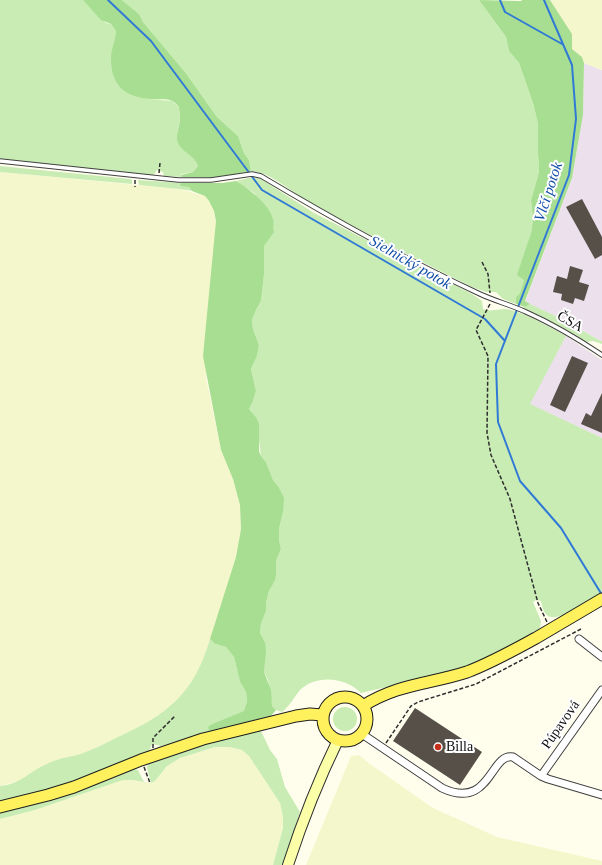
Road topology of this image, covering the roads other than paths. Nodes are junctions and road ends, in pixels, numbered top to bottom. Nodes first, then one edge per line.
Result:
1 (0, 161) edge
2 (602, 355) edge
3 (601, 600) edge
4 (579, 639) dead end
5 (602, 657) edge
6 (602, 690) edge
7 (363, 706) junction
8 (323, 715) junction
9 (362, 734) junction
10 (338, 740) junction
11 (541, 776) junction
12 (602, 796) edge
13 (0, 807) edge
14 (288, 865) edge

1 - 2 lane, ČSA
3 - 7 main road
4 - 5 street
6 - 11 street, Púpavová
7 - 8 main road
7 - 9 main road
8 - 10 main road
8 - 13 main road
9 - 10 main road
9 - 11 street
10 - 14 street
11 - 12 street

